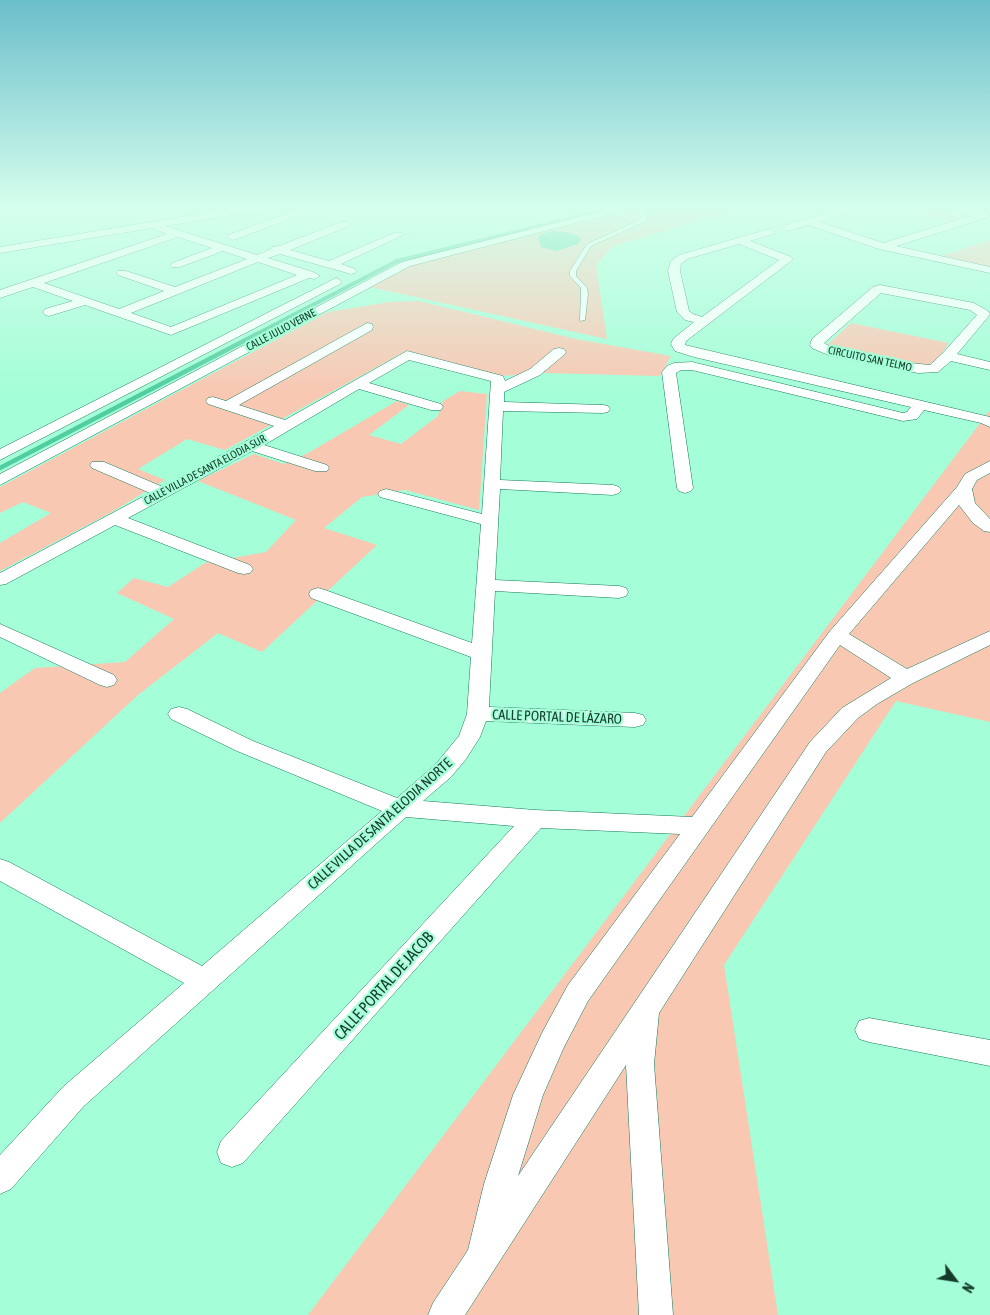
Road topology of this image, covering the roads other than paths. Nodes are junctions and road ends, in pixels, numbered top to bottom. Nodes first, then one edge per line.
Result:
1 (79, 267) edge
2 (235, 267) edge
3 (288, 267) edge
4 (340, 267) edge
5 (398, 267) edge
6 (575, 267) edge
7 (674, 267) edge
8 (776, 267) edge
9 (978, 267) edge
10 (990, 270) edge
11 (351, 271) dead end
12 (122, 272) dead end
13 (309, 274) junction
14 (33, 283) junction
15 (347, 286) junction
16 (176, 291) junction
17 (0, 294) edge
18 (84, 301) junction
19 (49, 312) dead end
20 (119, 313) junction
21 (582, 320) dead end
22 (704, 321) junction
23 (366, 327) dead end
24 (559, 352) dead end
25 (951, 352) junction
26 (990, 357) edge
27 (990, 366) edge
28 (357, 384) junction
29 (497, 398) junction
30 (920, 405) junction
31 (436, 407) dead end
32 (603, 409) dead end
33 (989, 420) edge
34 (287, 426) junction
35 (251, 446) junction
36 (0, 455) edge
37 (98, 465) dead end
38 (990, 466) edge
39 (321, 468) dead end
40 (0, 480) edge
41 (491, 484) junction
42 (684, 488) dead end
43 (964, 489) junction
44 (613, 490) dead end
45 (164, 493) junction
46 (386, 494) dead end
47 (114, 519) junction
48 (489, 521) junction
49 (990, 527) edge
50 (244, 569) dead end
51 (0, 580) edge
52 (485, 584) junction
53 (619, 592) dead end
54 (318, 594) dead end
55 (0, 630) edge
56 (837, 635) junction
57 (990, 636) edge
58 (480, 653) junction
59 (906, 678) junction
60 (107, 680) dead end
61 (179, 714) dead end
62 (478, 714) junction
63 (635, 720) dead end
64 (398, 808) junction
65 (535, 819) junction
66 (698, 826) junction
67 (0, 869) edge
68 (205, 980) junction
69 (646, 1009) junction
70 (869, 1030) dead end
71 (990, 1053) edge
72 (232, 1152) dead end
73 (0, 1178) edge
74 (483, 1258) junction
75 (445, 1315) edge
76 (656, 1315) edge

1 - 14 street
2 - 16 street
3 - 13 street
4 - 11 street
5 - 15 street, CALLE JULIO VERNE
6 - 21 lane
7 - 22 street
8 - 22 street
9 - 10 street
12 - 16 street
13 - 15 street
13 - 20 street
14 - 17 street
14 - 18 street
15 - 36 street
15 - 40 street, CALLE JULIO VERNE
16 - 20 street
18 - 19 street
18 - 20 street
22 - 30 street
23 - 34 street
24 - 29 street
25 - 25 street, CIRCUITO SAN TELMO
25 - 26 street
25 - 27 street
28 - 29 street, CALLE VILLA DE SANTA ELODIA SUR
28 - 31 street
28 - 34 street, CALLE VILLA DE SANTA ELODIA SUR
29 - 32 street
29 - 41 street, CALLE VILLA DE SANTA ELODIA NORTE
30 - 33 street
30 - 42 street
34 - 35 street, CALLE VILLA DE SANTA ELODIA SUR
35 - 39 street
35 - 45 street, CALLE VILLA DE SANTA ELODIA SUR
37 - 45 street
38 - 43 street
41 - 44 street
41 - 48 street, CALLE VILLA DE SANTA ELODIA NORTE
43 - 49 street
43 - 56 street
45 - 47 street, CALLE VILLA DE SANTA ELODIA SUR
46 - 48 street
47 - 50 street
47 - 51 street, CALLE VILLA DE SANTA ELODIA SUR
48 - 52 street, CALLE VILLA DE SANTA ELODIA NORTE
52 - 53 street
52 - 58 street, CALLE VILLA DE SANTA ELODIA NORTE
54 - 58 street
55 - 60 street
56 - 59 street
56 - 66 street
57 - 59 street
58 - 62 street, CALLE VILLA DE SANTA ELODIA NORTE
59 - 69 street
61 - 64 street
62 - 63 street, CALLE PORTAL DE LÁZARO
62 - 64 street, CALLE VILLA DE SANTA ELODIA NORTE
64 - 65 street
64 - 68 street, CALLE VILLA DE SANTA ELODIA NORTE
65 - 66 street
65 - 72 street, CALLE PORTAL DE JACOB
66 - 74 street
67 - 68 street
68 - 73 street, CALLE VILLA DE SANTA ELODIA NORTE
69 - 74 street
69 - 76 street
70 - 71 street
74 - 75 street

